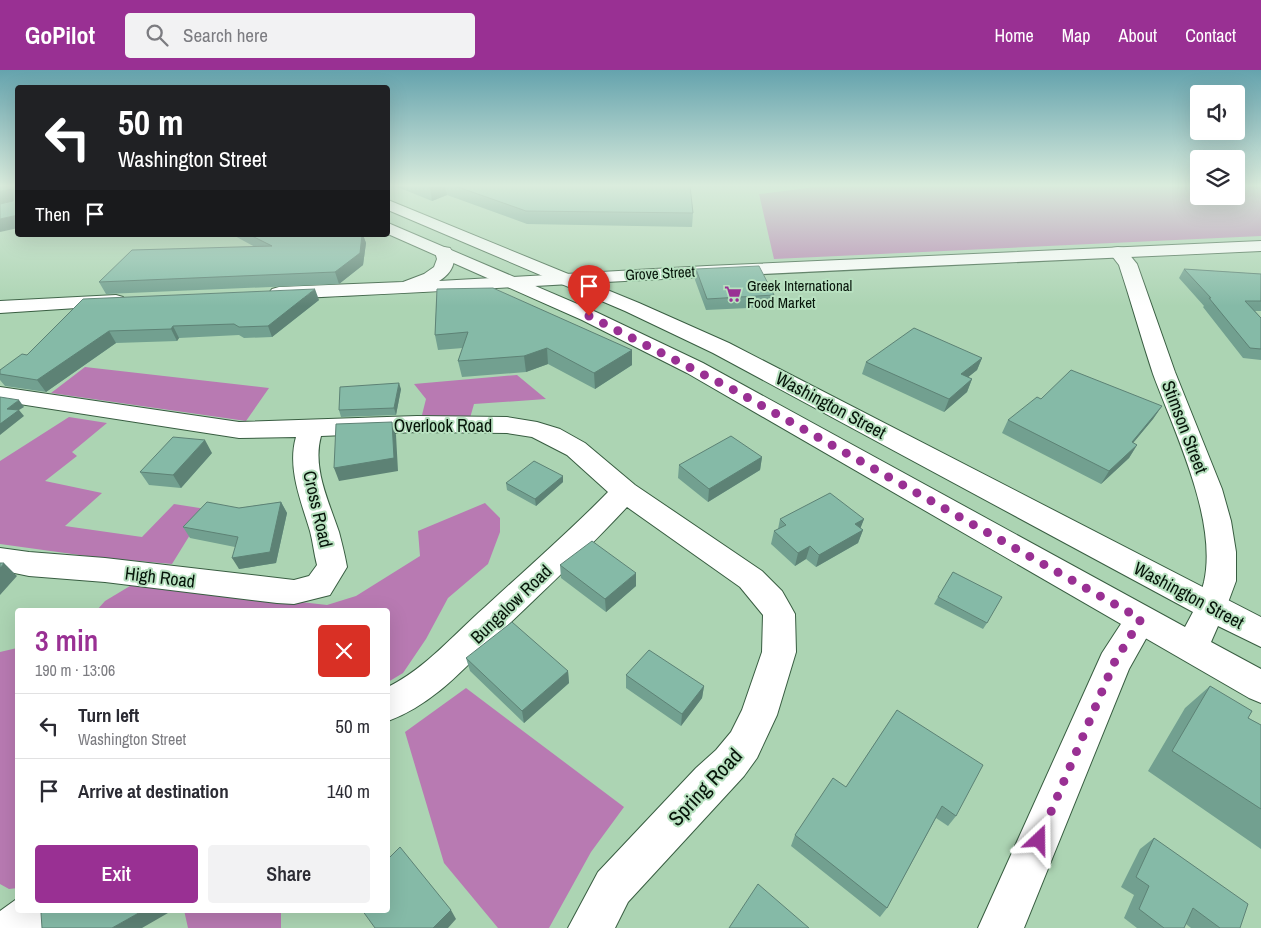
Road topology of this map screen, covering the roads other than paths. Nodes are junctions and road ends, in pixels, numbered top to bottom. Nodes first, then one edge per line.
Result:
1 (438, 226) edge
2 (390, 229) edge
3 (1261, 246) edge
4 (444, 252) junction
5 (1118, 252) junction
6 (562, 278) junction
7 (511, 281) junction
8 (398, 288) junction
9 (263, 294) edge
10 (136, 300) edge
11 (0, 307) edge
12 (0, 394) edge
13 (311, 429) junction
14 (625, 492) junction
15 (0, 559) edge
16 (1164, 581) junction
17 (319, 586) joint
18 (772, 600) joint
19 (1212, 607) junction
20 (1141, 619) junction
21 (1261, 633) edge
22 (1191, 647) junction
23 (1261, 687) edge
24 (390, 704) edge
25 (35, 913) edge
26 (14, 928) edge
27 (591, 928) edge
28 (1001, 928) edge

1 - 6 main road, Washington Street
2 - 4 main road, Washington Street
3 - 5 main road, Grove Street
4 - 7 main road, Washington Street
4 - 8 main road
5 - 6 main road, Grove Street
5 - 19 main road, Stimson Street
6 - 7 main road, Grove Street
6 - 16 main road, Washington Street
7 - 8 main road, Grove Street
7 - 20 main road, Washington Street
8 - 9 main road, Grove Street
10 - 11 main road
12 - 13 main road, Overlook Road
13 - 14 main road, Overlook Road
13 - 17 main road, Cross Road
14 - 18 main road, Overlook Road
14 - 24 main road, Bungalow Road
15 - 17 main road, High Road
16 - 19 main road, Washington Street
16 - 20 main road
18 - 27 main road, Spring Road
19 - 21 main road, Washington Street
19 - 22 main road, Stimson Street
20 - 22 main road, Washington Street
20 - 28 main road
22 - 23 main road, Washington Street
25 - 26 main road

